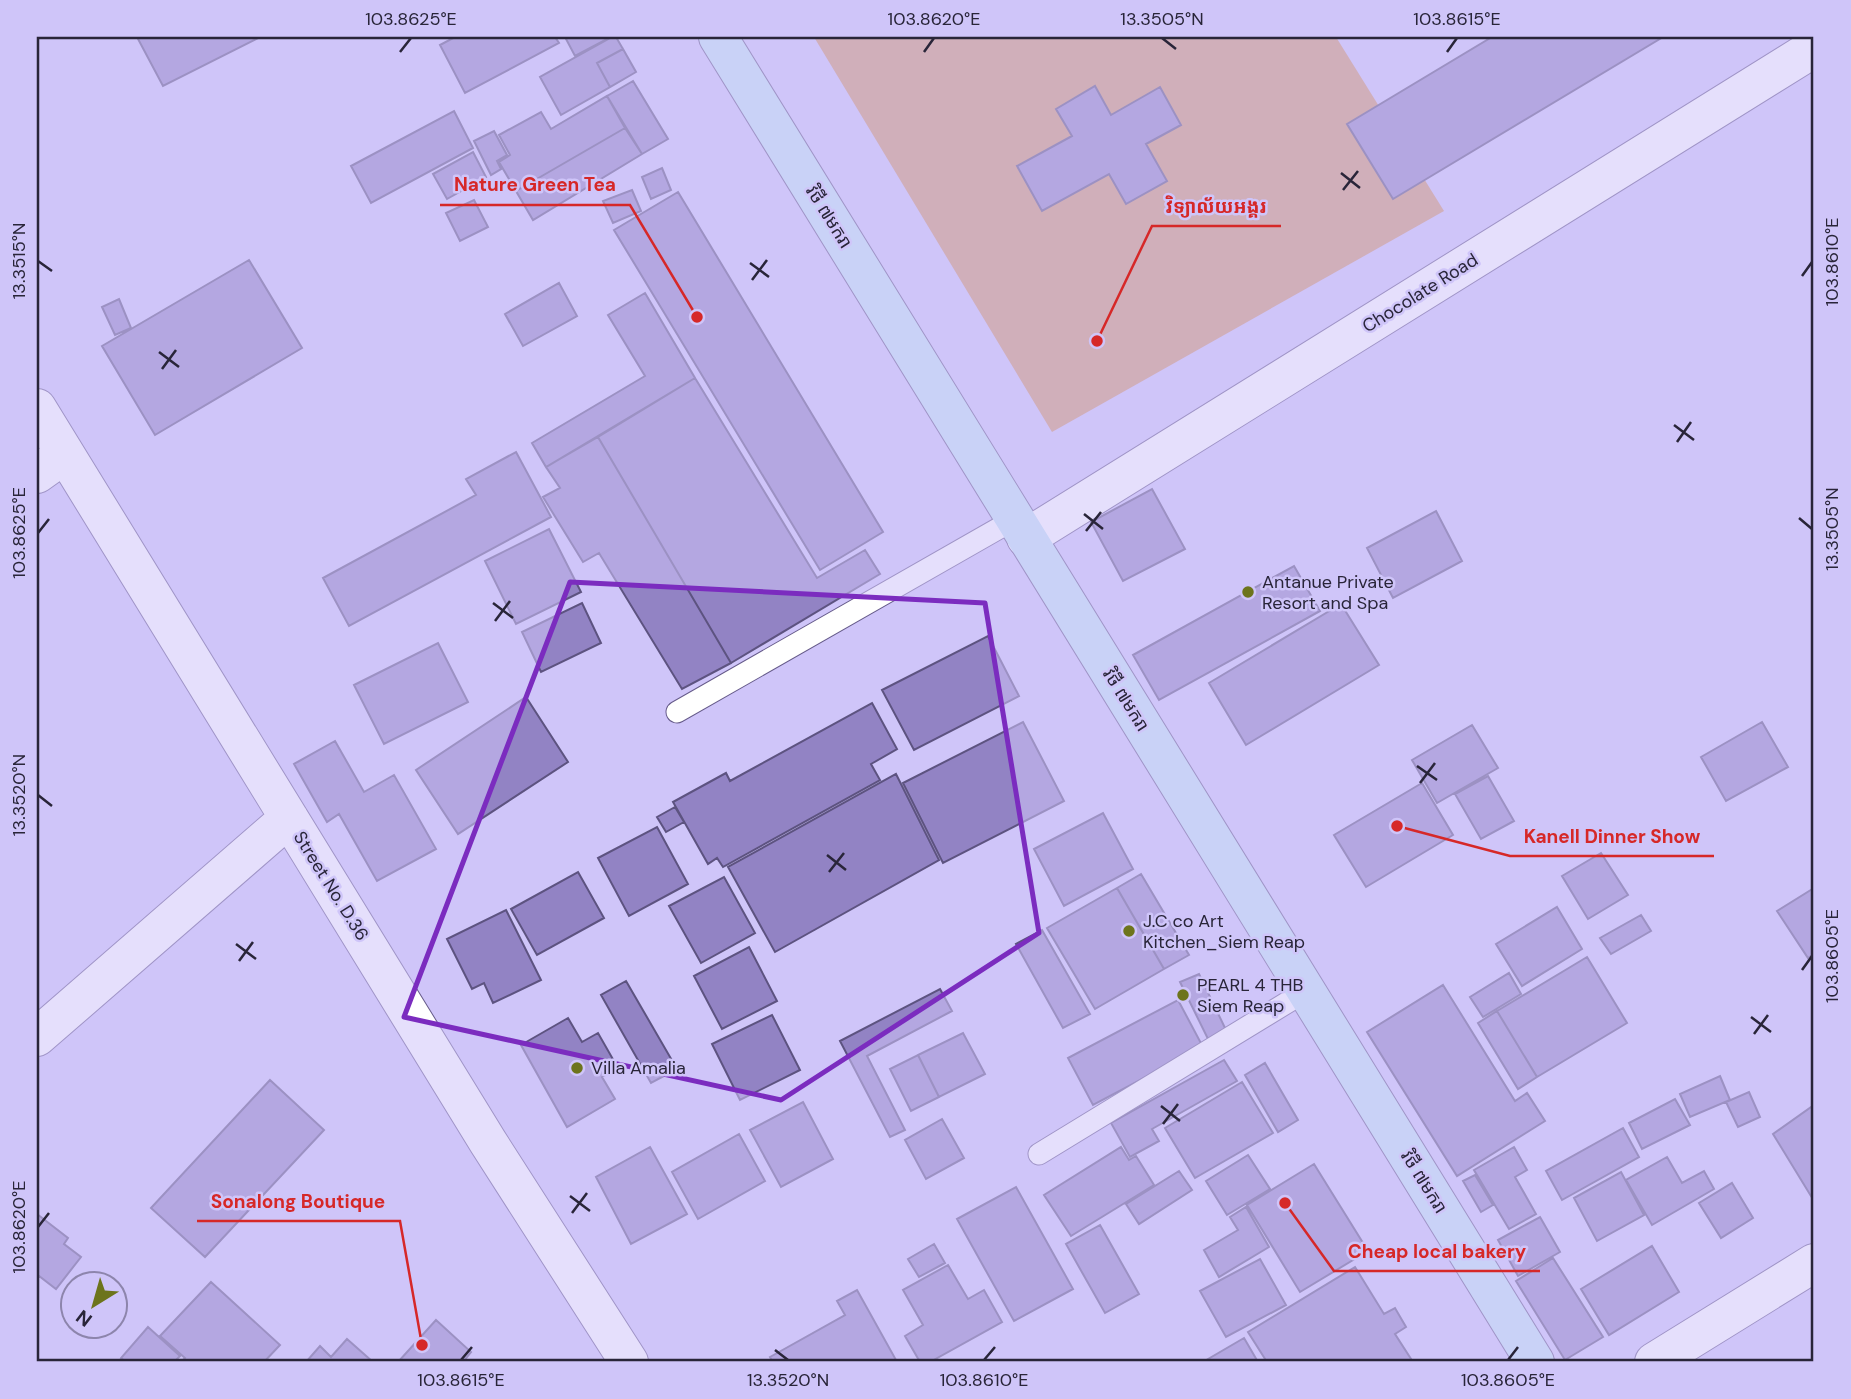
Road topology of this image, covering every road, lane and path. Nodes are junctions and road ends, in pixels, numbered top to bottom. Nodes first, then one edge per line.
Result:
1 (718, 37) edge
2 (1814, 48) edge
3 (37, 408) edge
4 (51, 464) edge
5 (1021, 529) junction
6 (677, 712) dead end
7 (289, 818) junction
8 (1306, 991) junction
9 (37, 1037) edge
10 (1040, 1154) dead end
11 (1814, 1263) edge
12 (629, 1362) edge
13 (1535, 1362) edge
14 (1654, 1362) edge

1 - 5 main road, វិថី ៧មករា
2 - 5 street, Chocolate Road
3 - 4 street, Street No. D.36
4 - 7 street, Street No. D.36
5 - 6 lane
5 - 8 main road, វិថី ៧មករា
7 - 9 street
7 - 12 street, Street No. D.36
8 - 10 lane
8 - 13 main road, វិថី ៧មករា
11 - 14 street

